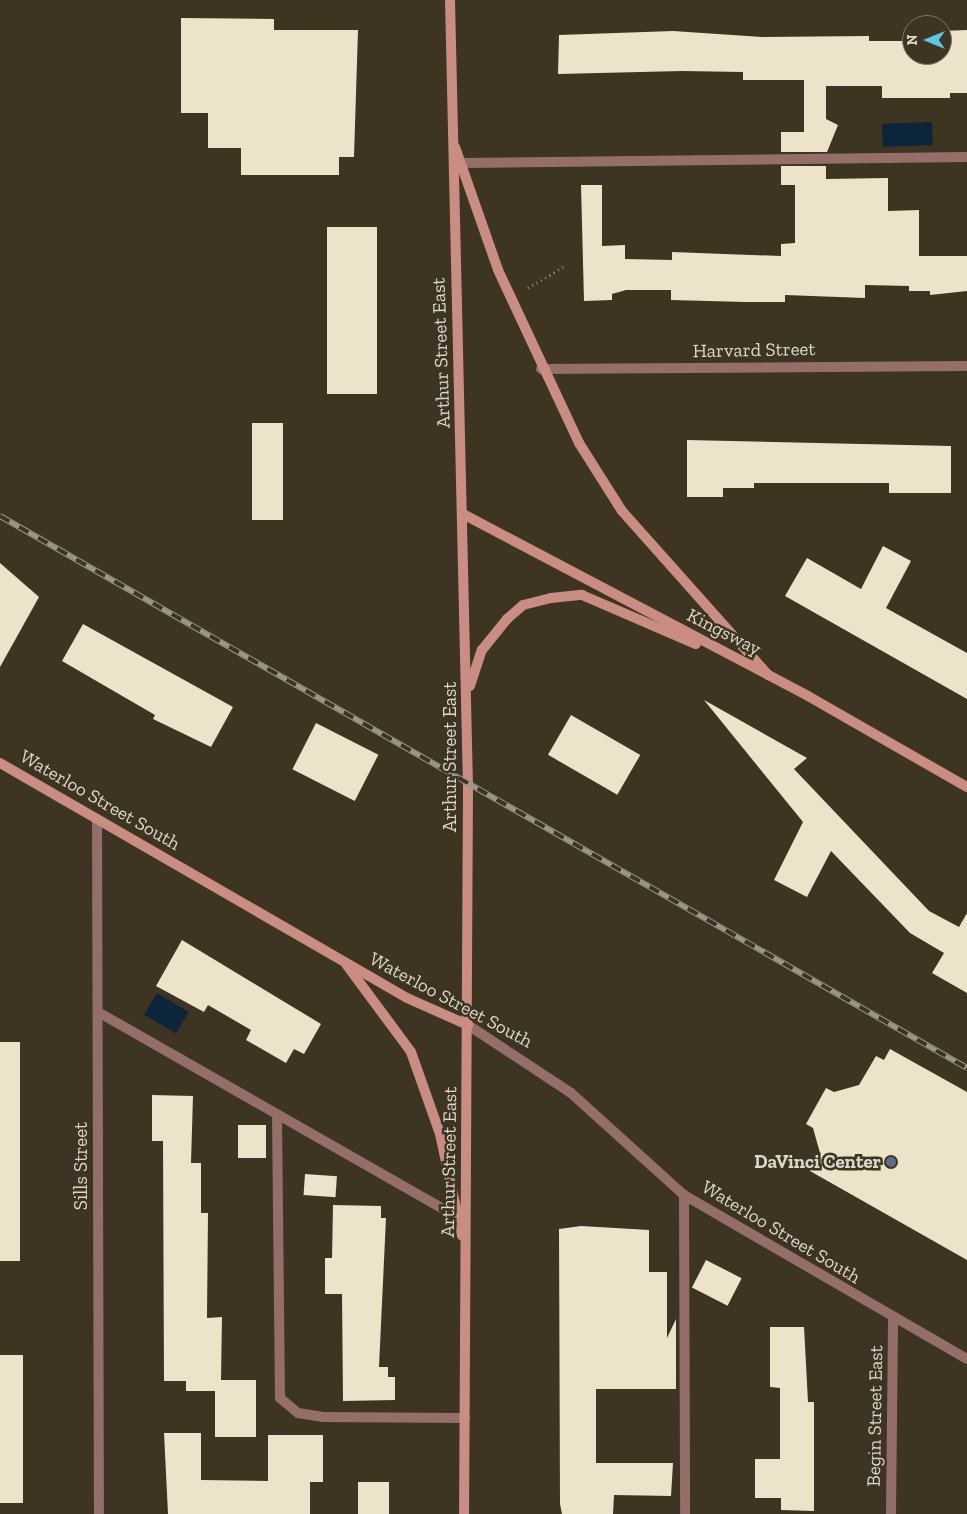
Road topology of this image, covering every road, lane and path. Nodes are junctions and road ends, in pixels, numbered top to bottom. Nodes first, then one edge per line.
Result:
1 (450, 0) edge
2 (452, 136) junction
3 (967, 157) edge
4 (461, 163) junction
5 (566, 266) dead end
6 (510, 298) junction
7 (967, 366) edge
8 (541, 369) junction
9 (463, 514) junction
10 (768, 675) junction
11 (467, 692) junction
12 (0, 763) edge
13 (967, 787) edge
14 (97, 819) junction
15 (344, 961) junction
16 (98, 1012) junction
17 (468, 1025) junction
18 (277, 1114) junction
19 (684, 1195) junction
20 (458, 1217) junction
21 (466, 1255) junction
22 (893, 1319) junction
23 (967, 1359) edge
24 (465, 1418) junction
25 (99, 1514) edge
26 (464, 1514) edge
27 (685, 1514) edge
28 (891, 1514) edge

1 - 2 main road, Arthur Street East
2 - 4 main road
2 - 9 main road, Arthur Street East
3 - 4 street
4 - 6 main road
5 - 6 path
6 - 8 main road
7 - 8 street, Harvard Street
8 - 10 main road
9 - 10 main road, Kingsway
9 - 11 main road, Arthur Street East
10 - 11 main road
10 - 13 main road, Kingsway
11 - 17 main road, Arthur Street East
12 - 14 main road, Waterloo Street South
14 - 15 main road, Waterloo Street South
14 - 16 street, Sills Street
15 - 17 main road, Waterloo Street South
15 - 20 main road
16 - 18 street
16 - 25 street, Sills Street
17 - 19 street, Waterloo Street South
17 - 21 main road, Arthur Street East
18 - 20 street
18 - 24 street
19 - 22 street, Waterloo Street South
19 - 27 street
20 - 21 main road
21 - 24 main road, Arthur Street East
22 - 23 street, Waterloo Street South
22 - 28 street, Begin Street East
24 - 26 main road, Arthur Street East

